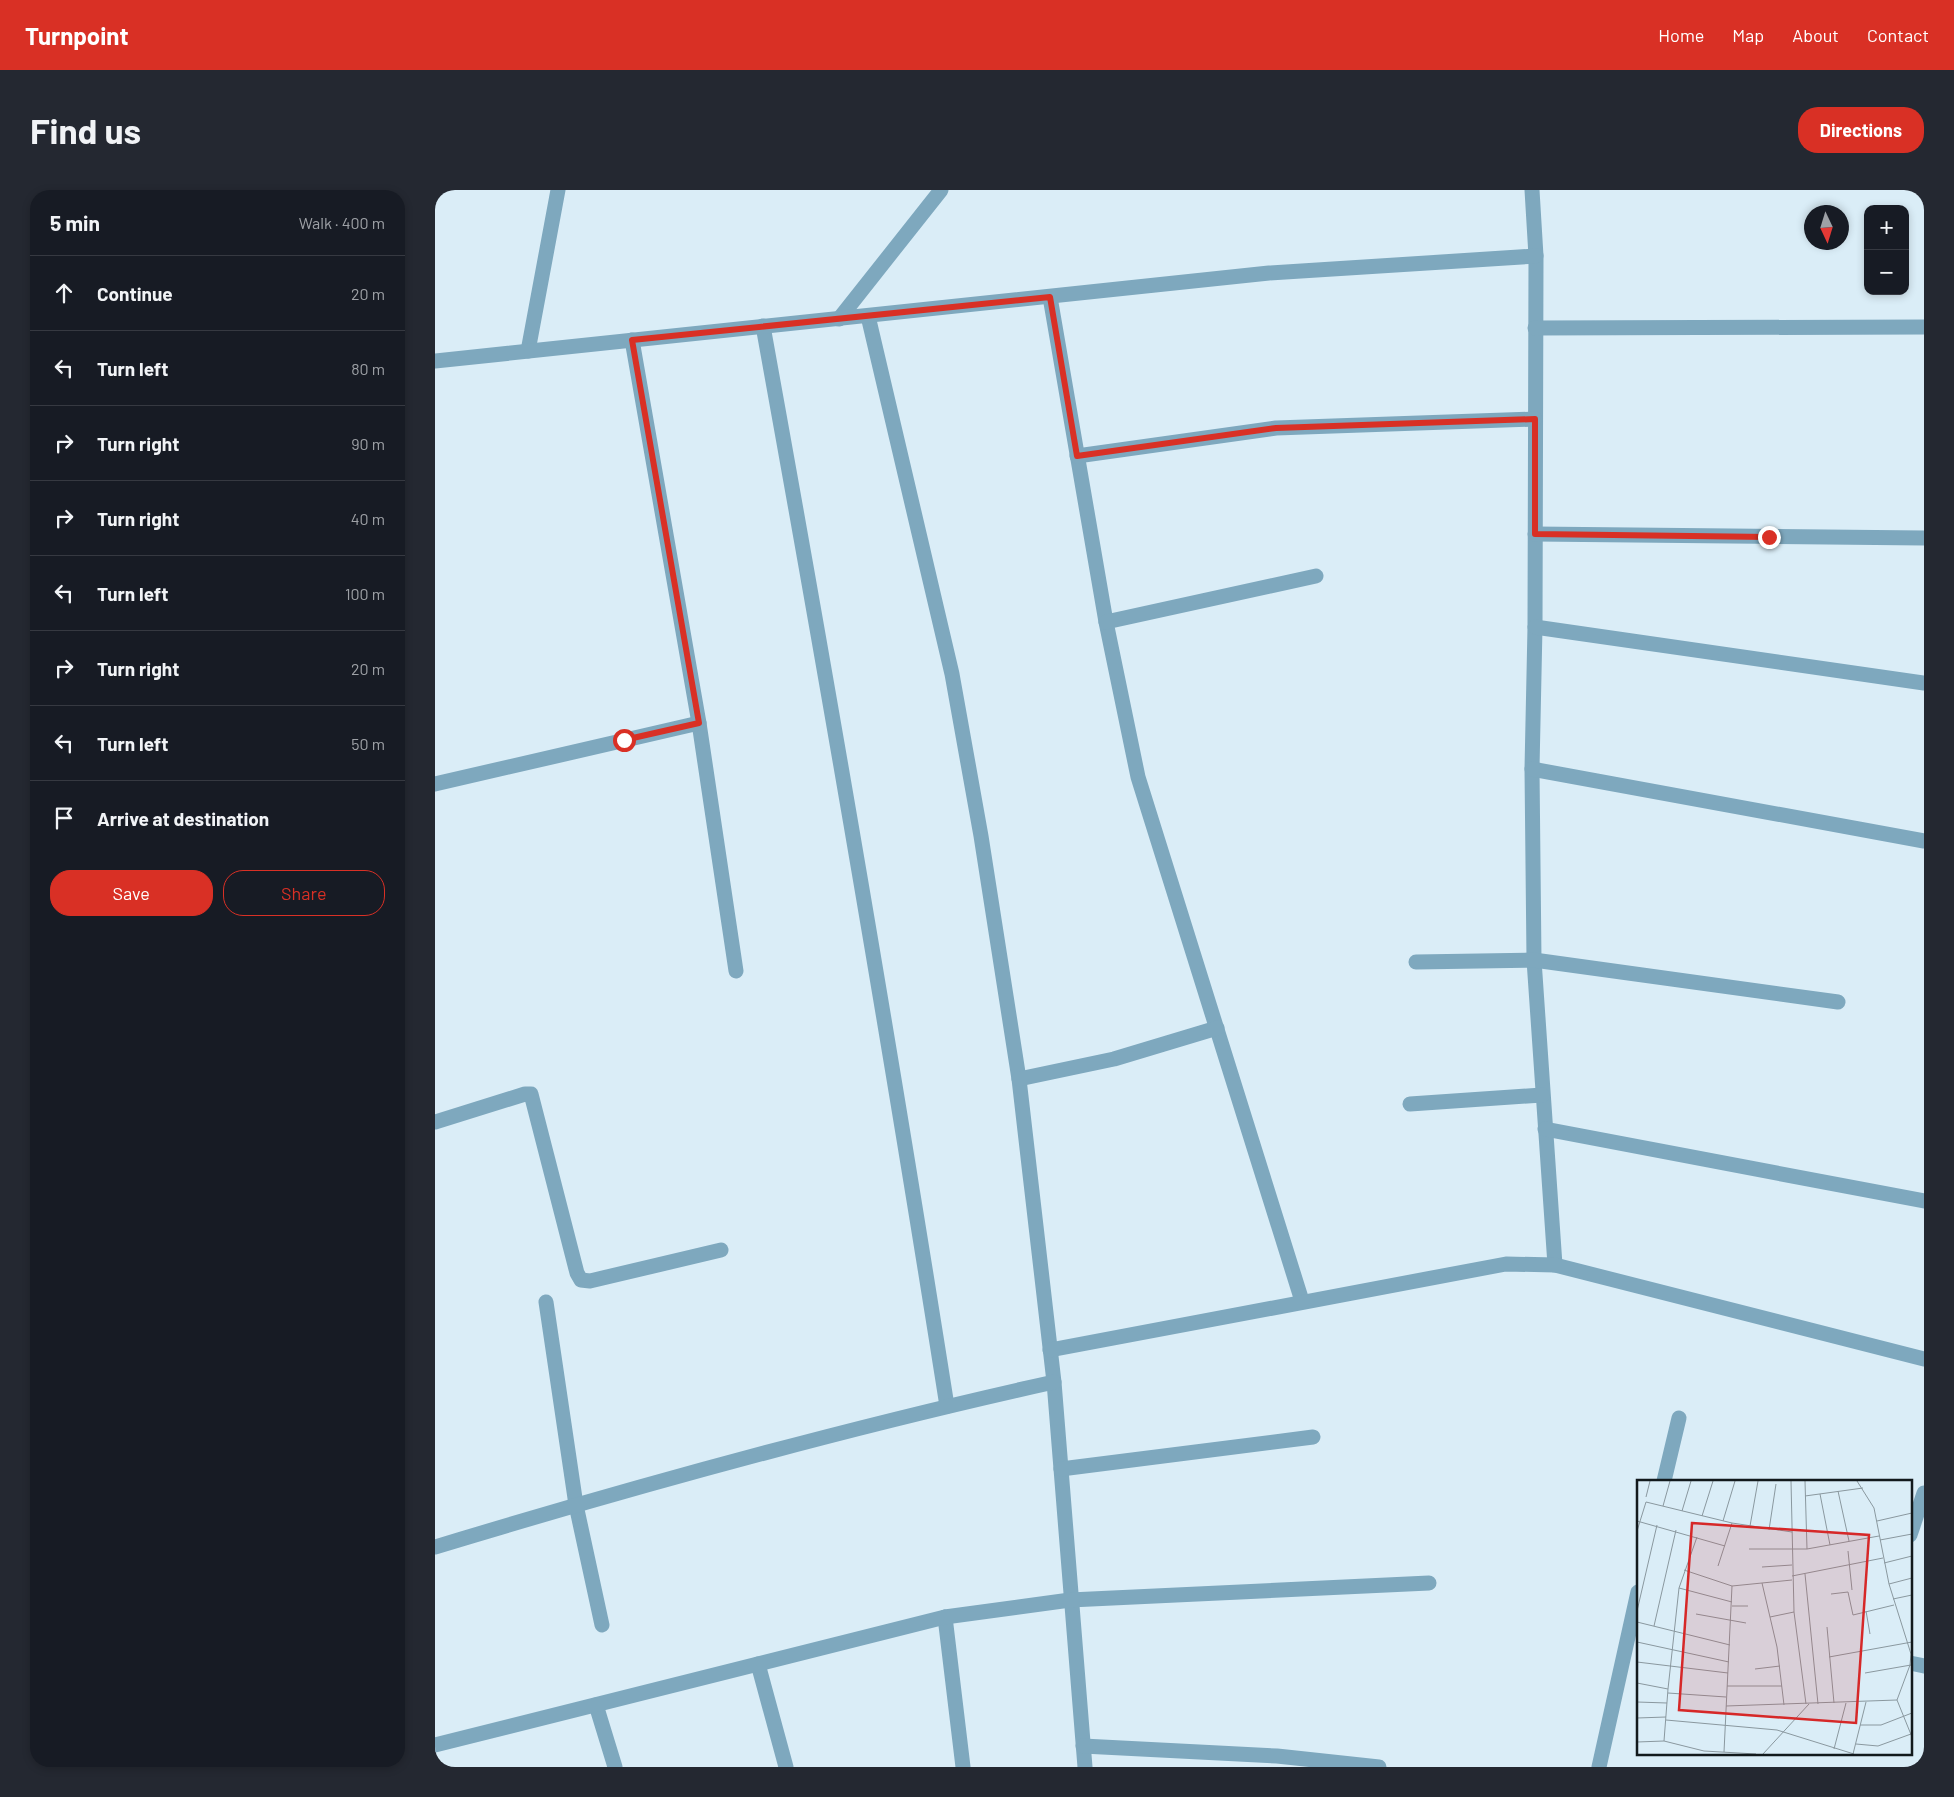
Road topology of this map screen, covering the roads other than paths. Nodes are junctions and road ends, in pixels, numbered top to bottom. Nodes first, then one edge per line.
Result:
1 (558, 190) edge
2 (941, 190) edge
3 (1532, 190) edge
4 (1535, 256) junction
5 (1050, 297) junction
6 (868, 316) junction
7 (839, 319) junction
8 (763, 326) junction
9 (1924, 327) edge
10 (1535, 328) junction
11 (632, 340) junction
12 (527, 351) junction
13 (435, 361) edge
14 (1535, 419) junction
15 (1077, 456) junction
16 (1535, 534) junction
17 (1924, 538) edge
18 (1316, 576) dead end
19 (1105, 622) junction
20 (1535, 627) junction
21 (1924, 682) edge
22 (699, 723) junction
23 (1532, 769) junction
24 (435, 784) edge
25 (1924, 841) edge
26 (1534, 960) junction
27 (1416, 962) dead end
28 (736, 971) dead end
29 (1838, 1002) dead end
30 (1217, 1028) junction
31 (1019, 1079) junction
32 (1542, 1094) junction
33 (1409, 1104) dead end
34 (435, 1122) edge
35 (1545, 1129) junction
36 (1924, 1201) edge
37 (721, 1250) dead end
38 (1555, 1265) junction
39 (1302, 1301) junction
40 (546, 1302) dead end
41 (1050, 1350) junction
42 (1924, 1359) edge
43 (1054, 1382) junction
44 (947, 1406) junction
45 (1679, 1418) dead end
46 (1313, 1437) dead end
47 (1061, 1469) junction
48 (1664, 1480) edge
49 (1924, 1493) edge
50 (576, 1504) junction
51 (1911, 1532) edge
52 (435, 1547) edge
53 (1429, 1584) dead end
54 (1637, 1597) edge
55 (1071, 1600) junction
56 (945, 1617) junction
57 (602, 1625) dead end
58 (1911, 1663) edge
59 (759, 1664) junction
60 (1924, 1666) edge
61 (596, 1705) junction
62 (435, 1745) edge
63 (1083, 1746) junction
64 (1277, 1762) edge
65 (615, 1767) edge
66 (786, 1767) edge
67 (963, 1767) edge
68 (1085, 1767) edge
69 (1379, 1767) edge
70 (1599, 1767) edge

1 - 12 street
2 - 7 street
3 - 4 street
4 - 5 street
4 - 10 street
5 - 6 street
5 - 15 street
6 - 7 street
6 - 31 street
7 - 8 street
8 - 11 street
8 - 44 street
9 - 10 street
10 - 14 street
11 - 12 street
11 - 22 street
12 - 13 street
14 - 15 street
14 - 16 street
15 - 19 street
16 - 17 street
16 - 20 street
18 - 19 street
19 - 30 street
20 - 21 street
20 - 23 street
22 - 24 street
22 - 28 street
23 - 25 street
23 - 26 street
26 - 27 street
26 - 29 street
26 - 32 street
30 - 31 street
30 - 39 street
31 - 41 street
32 - 33 street
32 - 35 street
34 - 37 street
35 - 36 street
35 - 38 street
38 - 39 street
38 - 42 street
39 - 41 street
40 - 50 street
41 - 43 street
43 - 44 street
43 - 47 street
44 - 50 street
45 - 48 street
46 - 47 street
47 - 55 street
49 - 51 street
50 - 52 street
50 - 57 street
53 - 55 street
54 - 70 street
55 - 56 street
55 - 63 street
56 - 59 street
56 - 67 street
58 - 60 street
59 - 61 street
59 - 66 street
61 - 62 street
61 - 65 street
63 - 64 street
63 - 68 street
64 - 69 street

